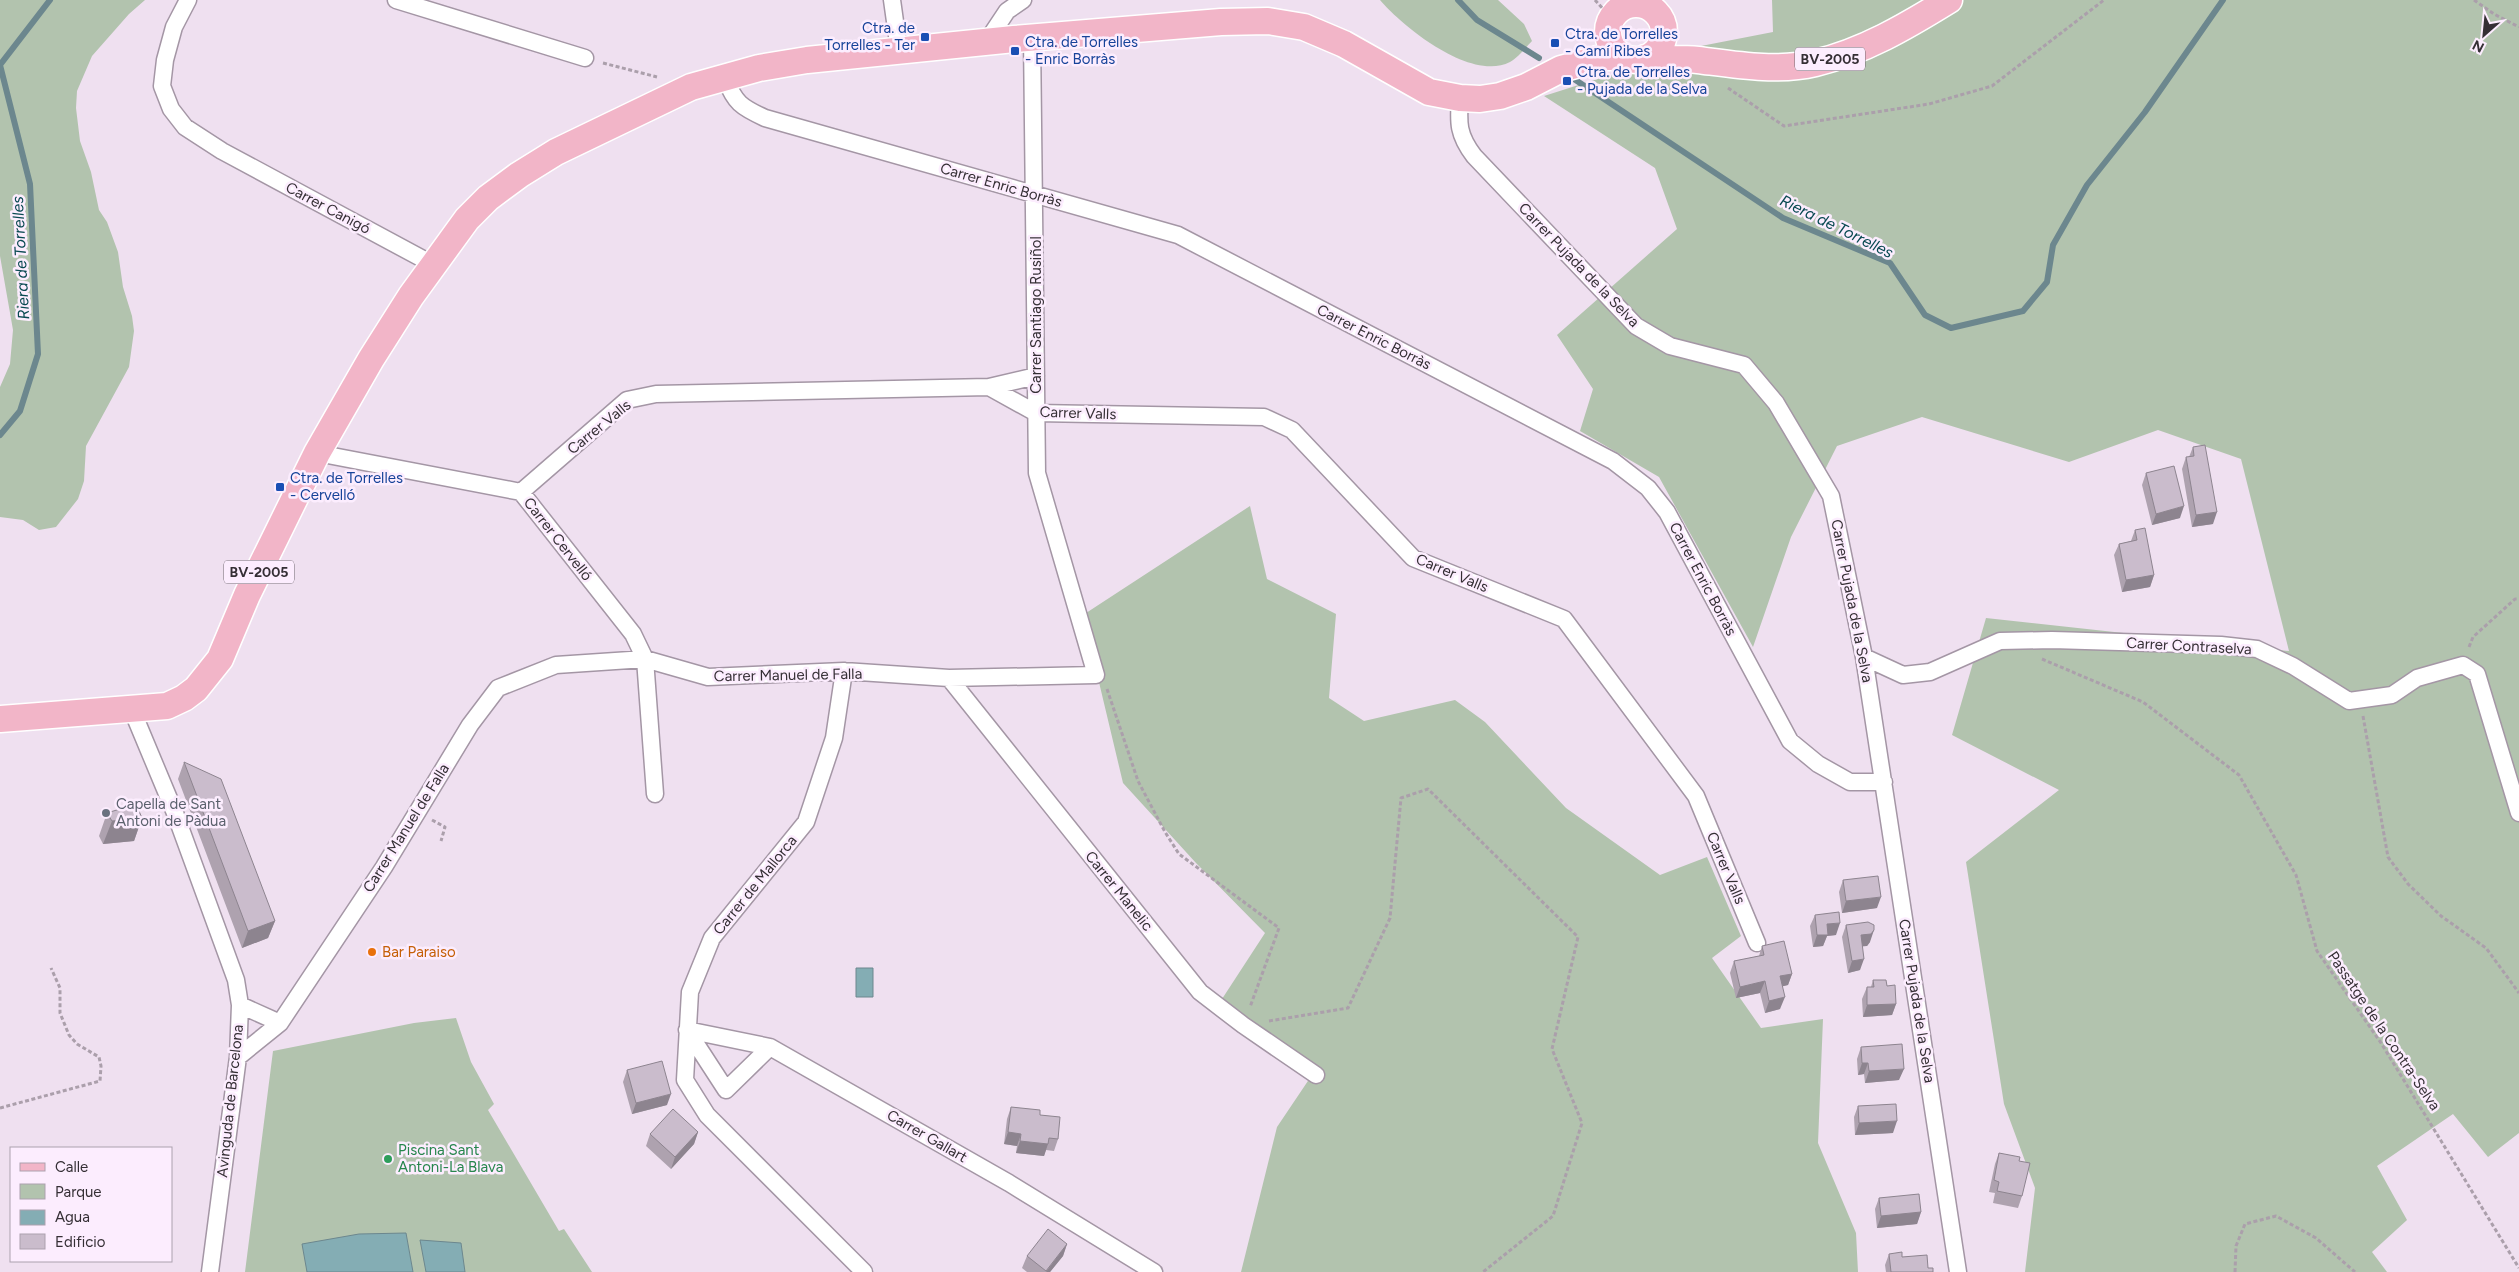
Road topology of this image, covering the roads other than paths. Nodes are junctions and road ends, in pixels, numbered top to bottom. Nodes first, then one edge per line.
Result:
1 (188, 0) edge
2 (396, 0) edge
3 (892, 0) edge
4 (1023, 0) edge
5 (1949, 0) edge
6 (1644, 3) edge
7 (1605, 14) edge
8 (1663, 32) junction
9 (1032, 37) junction
10 (987, 41) junction
11 (899, 50) junction
12 (585, 58) road end
13 (1634, 58) junction
14 (1703, 61) junction
15 (1562, 70) junction
16 (725, 78) junction
17 (1460, 98) junction
18 (1035, 194) junction
19 (434, 265) junction
20 (1036, 376) junction
21 (989, 387) junction
22 (1036, 413) junction
23 (317, 453) junction
24 (521, 492) junction
25 (1864, 657) junction
26 (645, 658) junction
27 (844, 671) junction
28 (1096, 675) joint
29 (949, 678) junction
30 (132, 710) junction
31 (0, 719) edge
32 (1884, 782) junction
33 (655, 794) dead end
34 (2519, 813) edge
35 (1757, 943) dead end
36 (240, 1005) junction
37 (280, 1023) junction
38 (687, 1030) junction
39 (770, 1047) junction
40 (238, 1057) junction
41 (1316, 1075) dead end
42 (210, 1272) edge
43 (864, 1272) edge
44 (1154, 1272) edge
45 (1958, 1272) edge

1 - 19 street, Carrer Canigó
2 - 12 street
3 - 11 street
4 - 10 street
5 - 14 main road, BV-2005
6 - 7 main road, BV-2005
6 - 8 main road, BV-2005
7 - 13 main road
7 - 15 main road, BV-2005
8 - 13 main road
8 - 14 main road, BV-2005
9 - 10 main road, BV-2005
9 - 17 main road, BV-2005
9 - 18 street, Carrer Santiago Rusiñol
10 - 11 main road, BV-2005
11 - 16 main road, BV-2005
13 - 14 main road, BV-2005
13 - 15 main road, BV-2005
15 - 17 main road, BV-2005
16 - 18 street, Carrer Enric Borràs
16 - 19 main road, BV-2005
17 - 25 street, Carrer Pujada de la Selva
18 - 20 street, Carrer Santiago Rusiñol
18 - 32 street, Carrer Enric Borràs
19 - 23 main road, BV-2005
20 - 21 street, Carrer Valls
20 - 22 street, Carrer Santiago Rusiñol
21 - 22 street, Carrer Valls
21 - 24 street, Carrer Valls
22 - 28 street, Carrer Santiago Rusiñol
22 - 35 street, Carrer Valls
23 - 24 street, Carrer Cervelló
23 - 30 main road, BV-2005
24 - 26 street, Carrer Cervelló
25 - 32 street, Carrer Pujada de la Selva
25 - 34 street, Carrer Contraselva
26 - 27 street, Carrer Manuel de Falla
26 - 33 street
26 - 37 street, Carrer Manuel de Falla
27 - 29 street, Carrer Manuel de Falla
27 - 38 street, Carrer de Mallorca
28 - 29 street, Carrer Manuel de Falla
29 - 41 street, Carrer Manelic
30 - 31 main road, BV-2005
30 - 36 street, Avinguda de Barcelona
32 - 45 street, Carrer Pujada de la Selva
36 - 37 street
36 - 40 street, Avinguda de Barcelona
37 - 40 street, Carrer Manuel de Falla
38 - 39 street, Carrer Gallart
38 - 39 street
38 - 43 street, Carrer de Mallorca
39 - 44 street, Carrer Gallart
40 - 42 street, Avinguda de Barcelona

